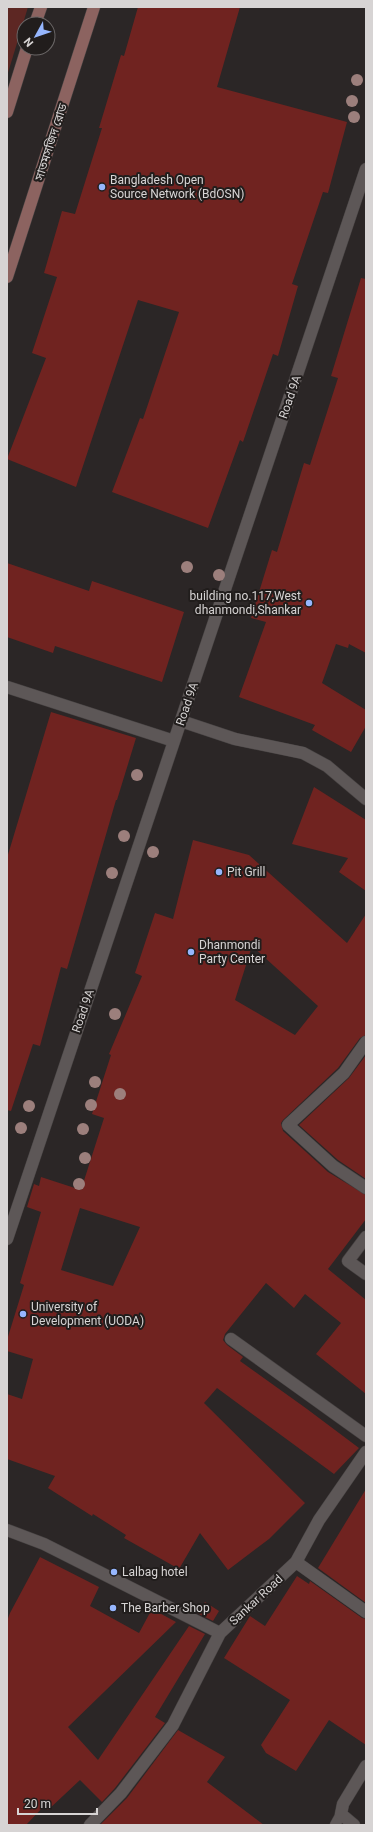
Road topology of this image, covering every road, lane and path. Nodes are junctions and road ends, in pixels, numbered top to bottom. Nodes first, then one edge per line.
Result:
1 (94, 7) edge
2 (25, 56) edge
3 (7, 112) edge
4 (366, 169) edge
5 (7, 277) edge
6 (7, 687) edge
7 (181, 721) junction
8 (174, 741) junction
9 (366, 799) edge
10 (366, 1042) edge
11 (366, 1188) edge
12 (366, 1237) edge
13 (7, 1239) edge
14 (366, 1274) edge
15 (232, 1339) dead end
16 (366, 1436) edge
17 (366, 1452) edge
18 (7, 1530) edge
19 (296, 1562) junction
20 (366, 1612) edge
21 (220, 1633) junction
22 (366, 1766) edge
23 (341, 1814) junction
24 (90, 1825) edge
25 (335, 1825) edge
26 (354, 1825) edge

1 - 5 main road, সাতমসজিদ রোড
2 - 3 main road
4 - 7 street, Road 9A
6 - 8 street
7 - 8 street, Road 9A
7 - 9 street
8 - 13 street, Road 9A
10 - 11 street
12 - 14 street
15 - 16 street
17 - 19 street, Sankar Road
18 - 21 street, Sankar Road
19 - 20 street
19 - 21 street, Sankar Road
21 - 24 street
22 - 23 street
23 - 25 lane
23 - 26 street

